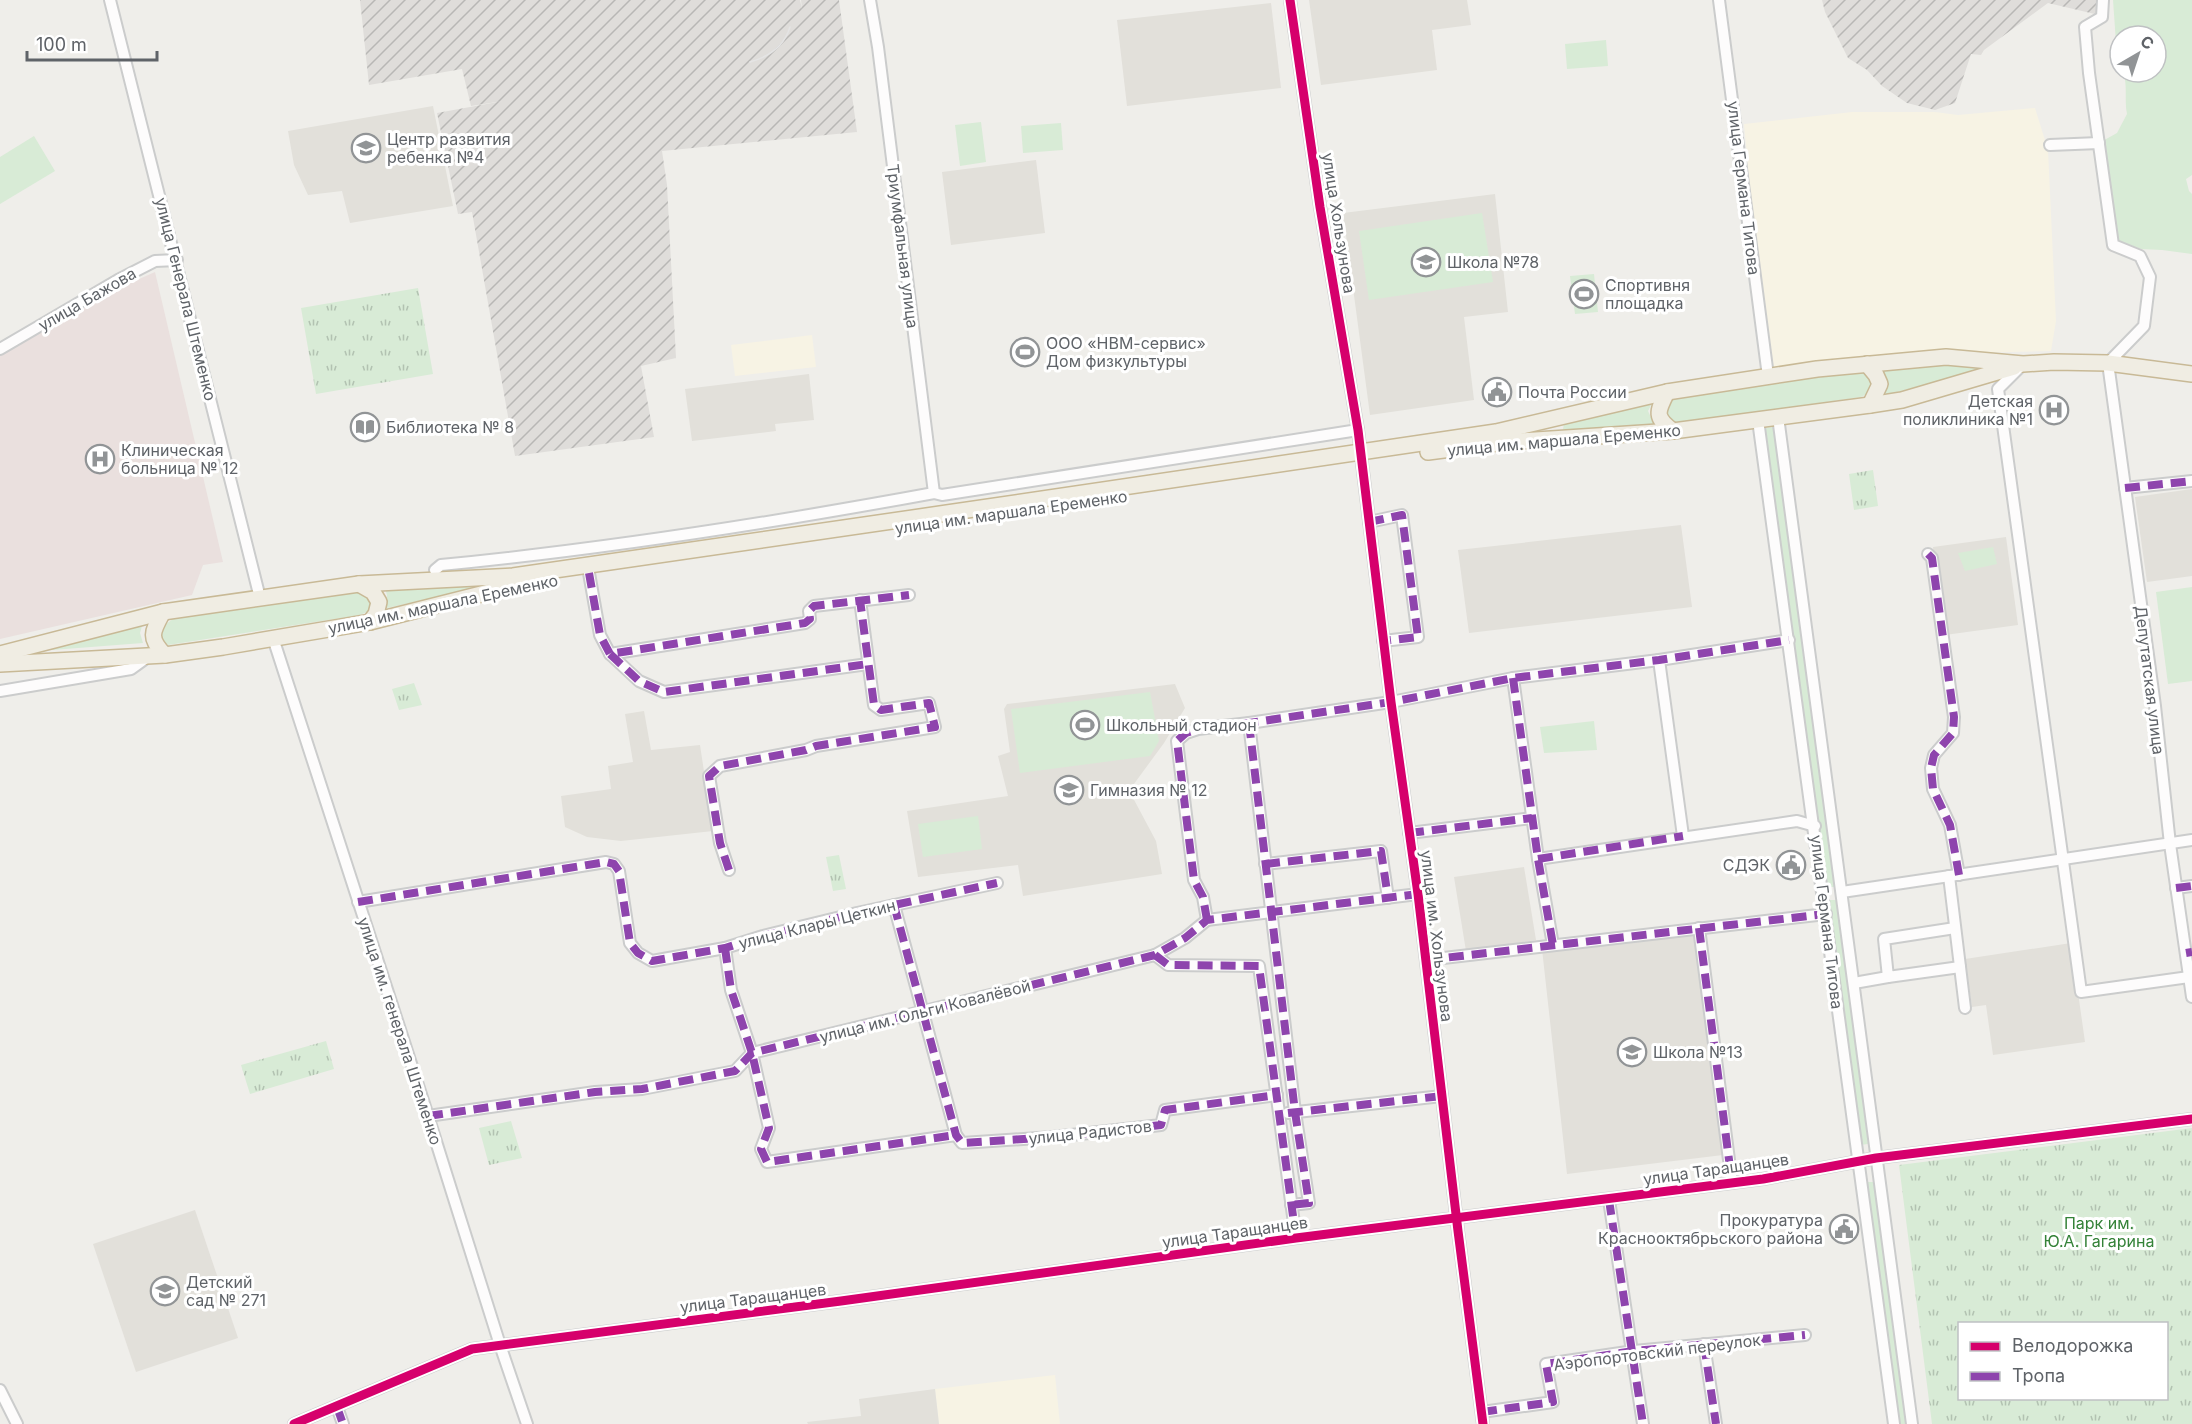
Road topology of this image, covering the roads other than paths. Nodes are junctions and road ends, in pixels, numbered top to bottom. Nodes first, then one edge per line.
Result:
1 (111, 0) edge
2 (870, 0) edge
3 (1290, 0) edge
4 (1719, 0) edge
5 (2103, 0) edge
6 (2099, 142) junction
7 (2050, 145) dead end
8 (177, 260) junction
9 (0, 349) edge
10 (2108, 363) junction
11 (1867, 364) junction
12 (2022, 364) junction
13 (2192, 374) edge
14 (1768, 376) junction
15 (1667, 392) junction
16 (1870, 405) junction
17 (1778, 417) junction
18 (1758, 420) junction
19 (1358, 430) junction
20 (1673, 431) junction
21 (1361, 456) junction
22 (1042, 478) junction
23 (2192, 481) edge
24 (2125, 488) junction
25 (938, 494) junction
26 (1047, 497) junction
27 (947, 513) junction
28 (1369, 522) junction
29 (1928, 554) dead end
30 (435, 570) dead end
31 (589, 573) junction
32 (359, 584) junction
33 (909, 595) dead end
34 (260, 598) junction
35 (860, 600) junction
36 (164, 612) junction
37 (370, 622) junction
38 (273, 638) junction
39 (1789, 640) junction
40 (1383, 641) junction
41 (0, 654) edge
42 (610, 654) junction
43 (165, 655) junction
44 (150, 656) junction
45 (1659, 660) junction
46 (0, 664) edge
47 (868, 664) junction
48 (1513, 678) junction
49 (0, 691) edge
50 (1391, 702) junction
51 (1249, 723) junction
52 (1532, 818) junction
53 (1815, 826) junction
54 (1409, 833) junction
55 (1683, 836) junction
56 (2192, 840) edge
57 (2170, 844) junction
58 (1538, 859) junction
59 (2061, 860) junction
60 (1265, 864) junction
61 (729, 870) dead end
62 (1954, 876) junction
63 (997, 883) dead end
64 (2192, 886) edge
65 (2176, 888) junction
66 (1842, 893) junction
67 (1418, 894) junction
68 (1388, 897) junction
69 (1824, 897) junction
70 (358, 902) junction
71 (894, 904) junction
72 (1270, 911) junction
73 (1826, 914) junction
74 (1207, 920) junction
75 (1699, 928) junction
76 (1955, 928) junction
77 (1553, 945) junction
78 (724, 948) junction
79 (2189, 953) edge
80 (1155, 955) junction
81 (1426, 960) junction
82 (1960, 967) junction
83 (1888, 977) junction
84 (2189, 977) junction
85 (1854, 983) junction
86 (2192, 997) edge
87 (1965, 1008) dead end
88 (922, 1011) junction
89 (752, 1053) junction
90 (1276, 1095) junction
91 (1442, 1096) junction
92 (1295, 1112) junction
93 (1279, 1114) junction
94 (428, 1116) junction
95 (2192, 1119) edge
96 (959, 1139) junction
97 (1876, 1158) junction
98 (1858, 1161) junction
99 (1731, 1183) junction
100 (1609, 1200) junction
101 (1291, 1205) junction
102 (1457, 1219) junction
103 (1296, 1238) junction
104 (1805, 1335) dead end
105 (1704, 1344) junction
106 (500, 1346) junction
107 (1631, 1351) junction
108 (0, 1390) edge
109 (337, 1407) junction
110 (1482, 1412) junction
111 (17, 1424) edge
112 (294, 1424) edge
113 (343, 1424) edge
114 (527, 1424) edge
115 (1483, 1424) edge
116 (1643, 1424) edge
117 (1716, 1424) edge
118 (1894, 1424) edge
119 (1912, 1424) edge

1 - 8 street, улица Генерала Штеменко
2 - 25 street, Триумфальная улица
3 - 19 street, улица Хользунова
4 - 14 street, улица Германа Титова
5 - 6 street
6 - 7 street
6 - 10 street
8 - 9 street, улица Бажова
8 - 34 street, улица Генерала Штеменко
10 - 12 highway, улица им. маршала Еременко
10 - 13 highway, улица им. маршала Еременко
10 - 24 street, Депутатская улица
11 - 12 highway, улица им. маршала Еременко
11 - 14 highway, улица им. маршала Еременко
11 - 16 highway
12 - 16 highway, улица им. маршала Еременко
12 - 59 street
14 - 15 highway, улица им. маршала Еременко
15 - 20 highway
15 - 21 highway, улица им. маршала Еременко
16 - 17 highway, улица им. маршала Еременко
17 - 18 highway, улица им. маршала Еременко
17 - 66 street, улица Германа Титова
18 - 20 highway, улица им. маршала Еременко
18 - 39 street, улица Германа Титова
19 - 21 street, улица Хользунова
19 - 22 street
20 - 21 highway, улица им. маршала Еременко
21 - 26 highway, улица им. маршала Еременко
21 - 28 street, улица им. Хользунова
21 - 31 highway, улица им. маршала Еременко
22 - 25 street
22 - 26 street
23 - 24 street
24 - 57 street, Депутатская улица
25 - 27 street, Триумфальная улица
25 - 30 street
26 - 27 highway, улица им. маршала Еременко
27 - 32 highway, улица им. маршала Еременко
28 - 40 street, улица им. Хользунова
28 - 40 street
29 - 62 street
31 - 37 highway, улица им. маршала Еременко
31 - 42 street
32 - 34 highway, улица им. маршала Еременко
32 - 37 highway
33 - 35 street
34 - 36 highway, улица им. маршала Еременко
35 - 42 street
35 - 47 street
36 - 41 highway, улица им. маршала Еременко
36 - 43 highway
37 - 38 highway, улица им. маршала Еременко
38 - 43 highway, улица им. маршала Еременко
38 - 70 street, улица им. генерала Штеменко
39 - 45 street
39 - 53 street, улица Германа Титова
40 - 50 street, улица им. Хользунова
42 - 47 street
43 - 44 highway, улица им. маршала Еременко
44 - 46 highway, улица им. маршала Еременко
44 - 49 street
45 - 48 street
45 - 55 street
47 - 61 street
48 - 50 street
48 - 52 street
50 - 51 street
50 - 54 street, улица им. Хользунова
51 - 60 street
51 - 74 street
52 - 54 street
52 - 58 street
53 - 55 street
53 - 69 street, улица Германа Титова
54 - 67 street, улица им. Хользунова
55 - 58 street
56 - 57 street
57 - 59 street
57 - 65 street, Депутатская улица
58 - 77 street
59 - 62 street
59 - 84 street
60 - 68 street
60 - 72 street
62 - 66 street
62 - 76 street
63 - 71 street, улица Клары Цеткин
64 - 65 street
65 - 79 street, Депутатская улица
66 - 69 street
66 - 85 street, улица Германа Титова
67 - 68 street
67 - 81 street, улица им. Хользунова
68 - 72 street
69 - 73 street, улица Германа Титова
70 - 78 street, улица Клары Цеткин
70 - 94 street, улица им. генерала Штеменко
71 - 78 street, улица Клары Цеткин
71 - 88 street
72 - 74 street
72 - 92 street
73 - 75 street
73 - 98 street, улица Германа Титова
74 - 80 street, улица им. Ольги Ковалёвой
75 - 77 street
75 - 99 street
76 - 82 street
76 - 83 street
77 - 81 street
78 - 89 street
79 - 84 street, Депутатская улица
80 - 88 street, улица им. Ольги Ковалёвой
80 - 90 street
81 - 91 street, улица им. Хользунова
82 - 83 street
82 - 87 street
83 - 85 street
84 - 86 street, Депутатская улица
85 - 97 street, улица Германа Титова
88 - 89 street, улица им. Ольги Ковалёвой
88 - 96 street
89 - 94 street, улица им. Ольги Ковалёвой
89 - 96 street
90 - 93 street
90 - 96 street, улица Радистов
91 - 92 street
91 - 102 street, улица им. Хользунова
92 - 93 street
92 - 101 street
93 - 101 street
94 - 106 street, улица им. генерала Штеменко
95 - 97 street, улица Таращанцев
97 - 98 street, улица Таращанцев
97 - 119 street, улица Германа Титова
98 - 99 street, улица Таращанцев
98 - 118 street, улица Германа Титова
99 - 100 street, улица Таращанцев
100 - 102 street, улица Таращанцев
100 - 107 street
101 - 103 street
102 - 103 street, улица Таращанцев
102 - 110 street, улица им. Хользунова
103 - 106 street, улица Таращанцев
104 - 105 street, Аэропортовский переулок
105 - 107 street, Аэропортовский переулок
105 - 117 street
106 - 109 street, улица Таращанцев
106 - 114 street, улица им. генерала Штеменко
107 - 110 street, Аэропортовский переулок
107 - 116 street
108 - 111 street
109 - 112 street, улица Таращанцев
109 - 113 street
110 - 115 street, улица им. Хользунова

